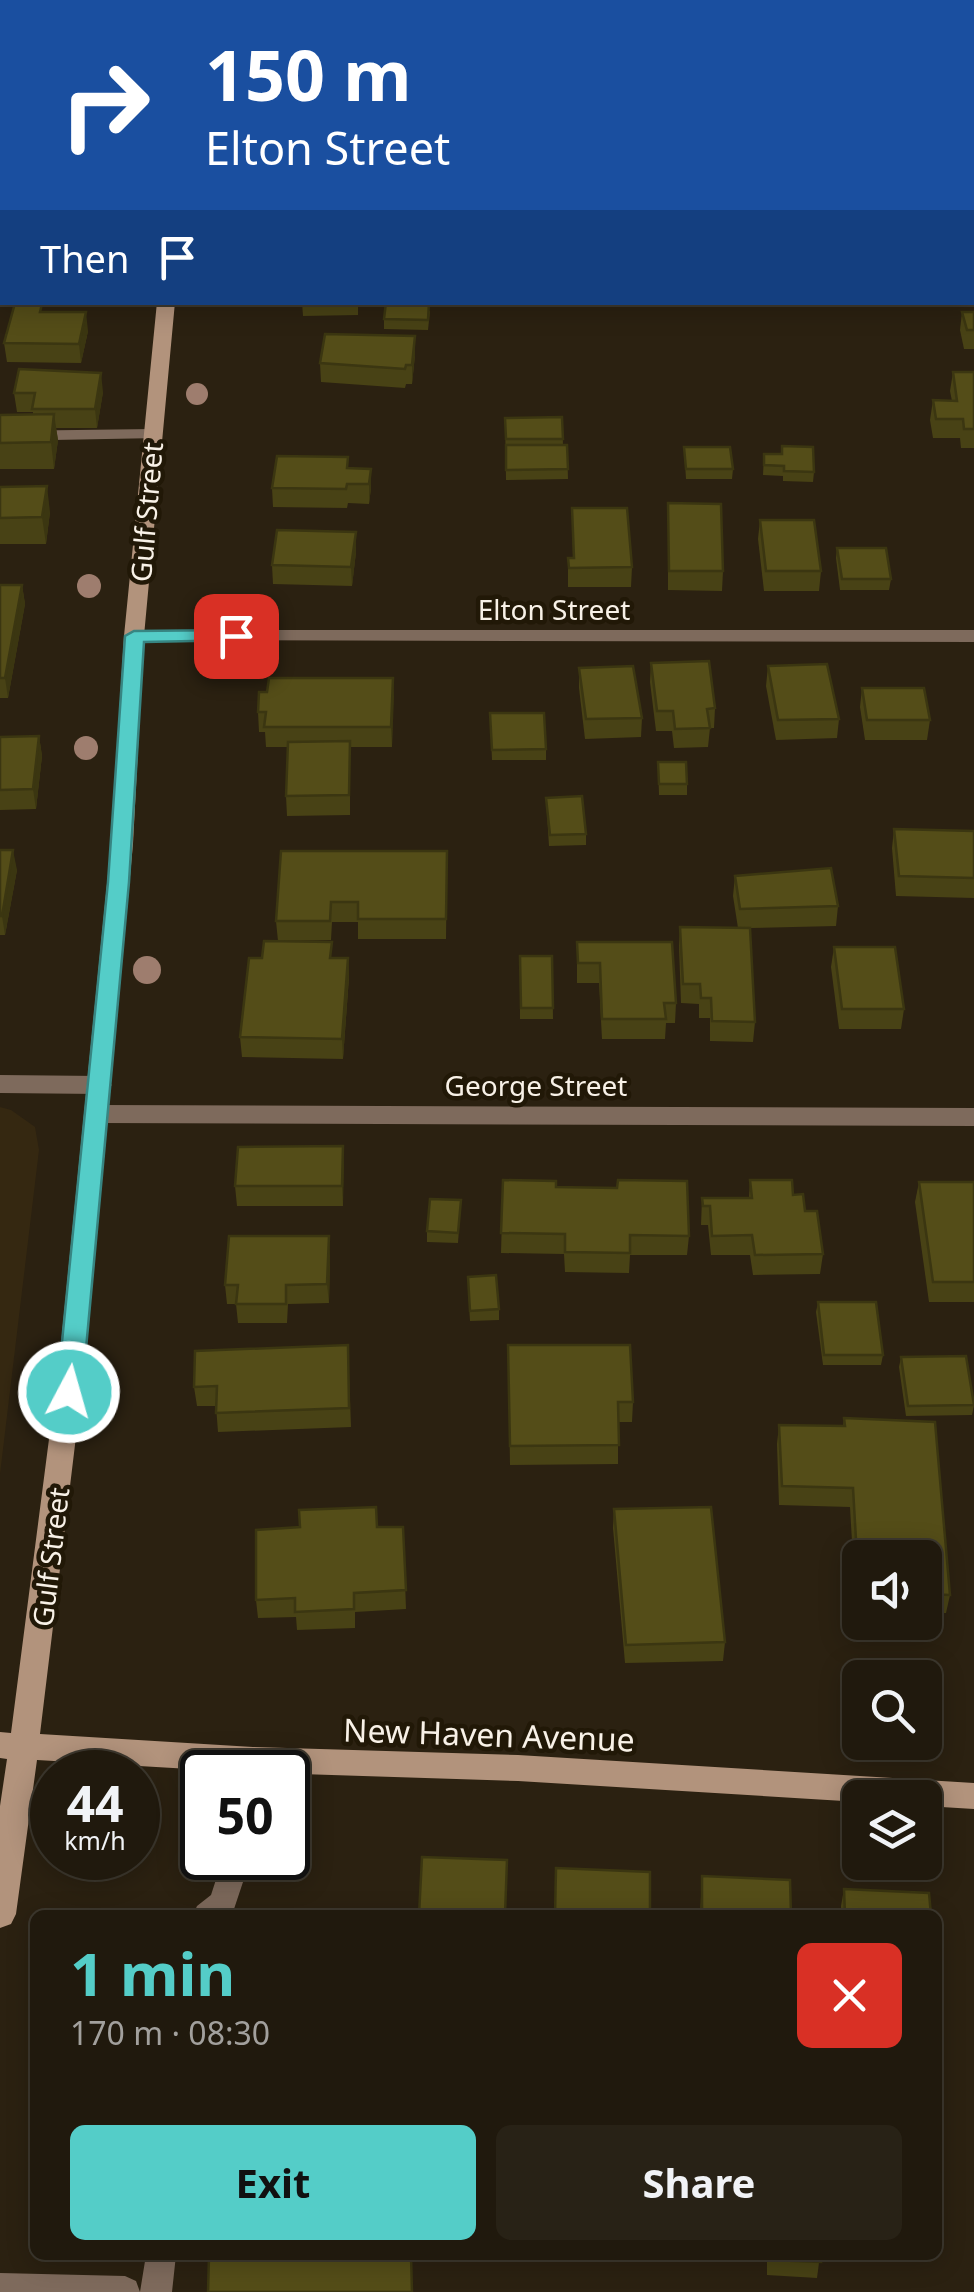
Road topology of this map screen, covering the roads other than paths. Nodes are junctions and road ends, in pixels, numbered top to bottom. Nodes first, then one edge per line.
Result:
1 (166, 305) edge
2 (153, 434) junction
3 (0, 436) edge
4 (134, 636) junction
5 (974, 636) edge
6 (0, 1084) edge
7 (100, 1085) junction
8 (98, 1114) junction
9 (974, 1117) edge
10 (12, 1746) edge
11 (180, 1760) edge
12 (310, 1766) edge
13 (974, 1796) edge
14 (230, 1880) edge
15 (214, 1910) edge
16 (0, 1914) edge
17 (159, 2260) edge
18 (0, 2288) edge
19 (125, 2292) edge
20 (156, 2292) edge

1 - 2 main road, Gulf Street
2 - 3 lane
2 - 4 main road, Gulf Street
4 - 5 street, Elton Street
4 - 7 main road, Gulf Street
6 - 7 street
7 - 8 main road, Gulf Street
8 - 9 street, George Street
8 - 10 main road, Gulf Street
10 - 11 main road, New Haven Avenue
10 - 16 main road, Gulf Street
12 - 13 main road, New Haven Avenue
14 - 15 lane
17 - 20 lane
18 - 19 lane

